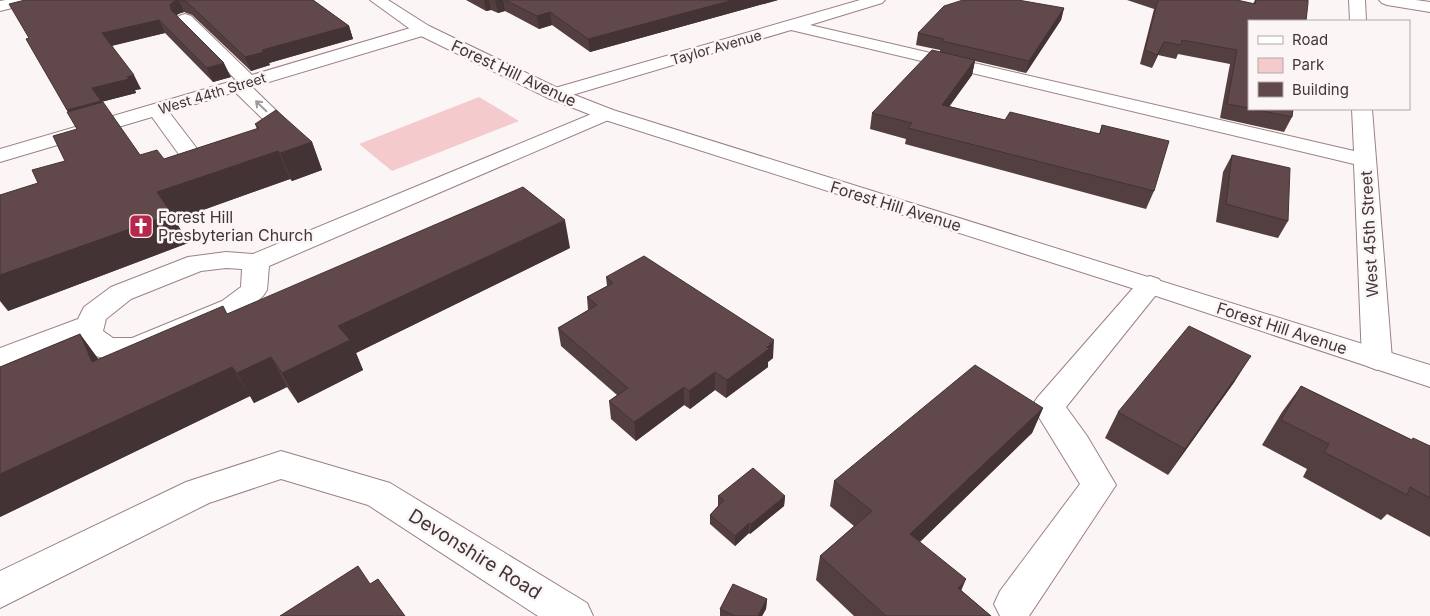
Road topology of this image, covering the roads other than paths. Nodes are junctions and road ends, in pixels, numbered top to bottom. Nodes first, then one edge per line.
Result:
1 (27, 0) edge
2 (378, 0) edge
3 (877, 0) edge
4 (1357, 0) edge
5 (1387, 0) edge
6 (0, 6) edge
7 (1430, 7) edge
8 (185, 19) dead end
9 (1358, 20) edge
10 (790, 25) junction
11 (423, 30) junction
12 (244, 84) junction
13 (555, 94) junction
14 (157, 110) junction
15 (1362, 110) edge
16 (606, 114) junction
17 (0, 155) edge
18 (1365, 160) junction
19 (256, 262) junction
20 (1150, 285) junction
21 (89, 325) junction
22 (1377, 358) junction
23 (0, 359) edge
24 (1430, 376) edge
25 (0, 590) edge
26 (1014, 604) dead end
27 (573, 616) edge

1 - 6 street
2 - 11 street, Forest Hill Avenue
3 - 10 street, Taylor Avenue
4 - 9 street
5 - 7 street
8 - 12 street
10 - 13 street, Taylor Avenue
10 - 18 street
11 - 12 street, West 44th Street
11 - 13 street, Forest Hill Avenue
12 - 14 street, West 44th Street
14 -> 12 street
13 - 16 street, Forest Hill Avenue
14 - 17 street, West 44th Street
15 - 18 street, West 45th Street
16 - 19 street
16 - 20 street, Forest Hill Avenue
18 - 22 street, West 45th Street
19 - 21 street
19 - 21 street
20 - 22 street, Forest Hill Avenue
20 - 26 street
21 - 23 street
22 - 24 street, Forest Hill Avenue
25 - 27 street, Devonshire Road

